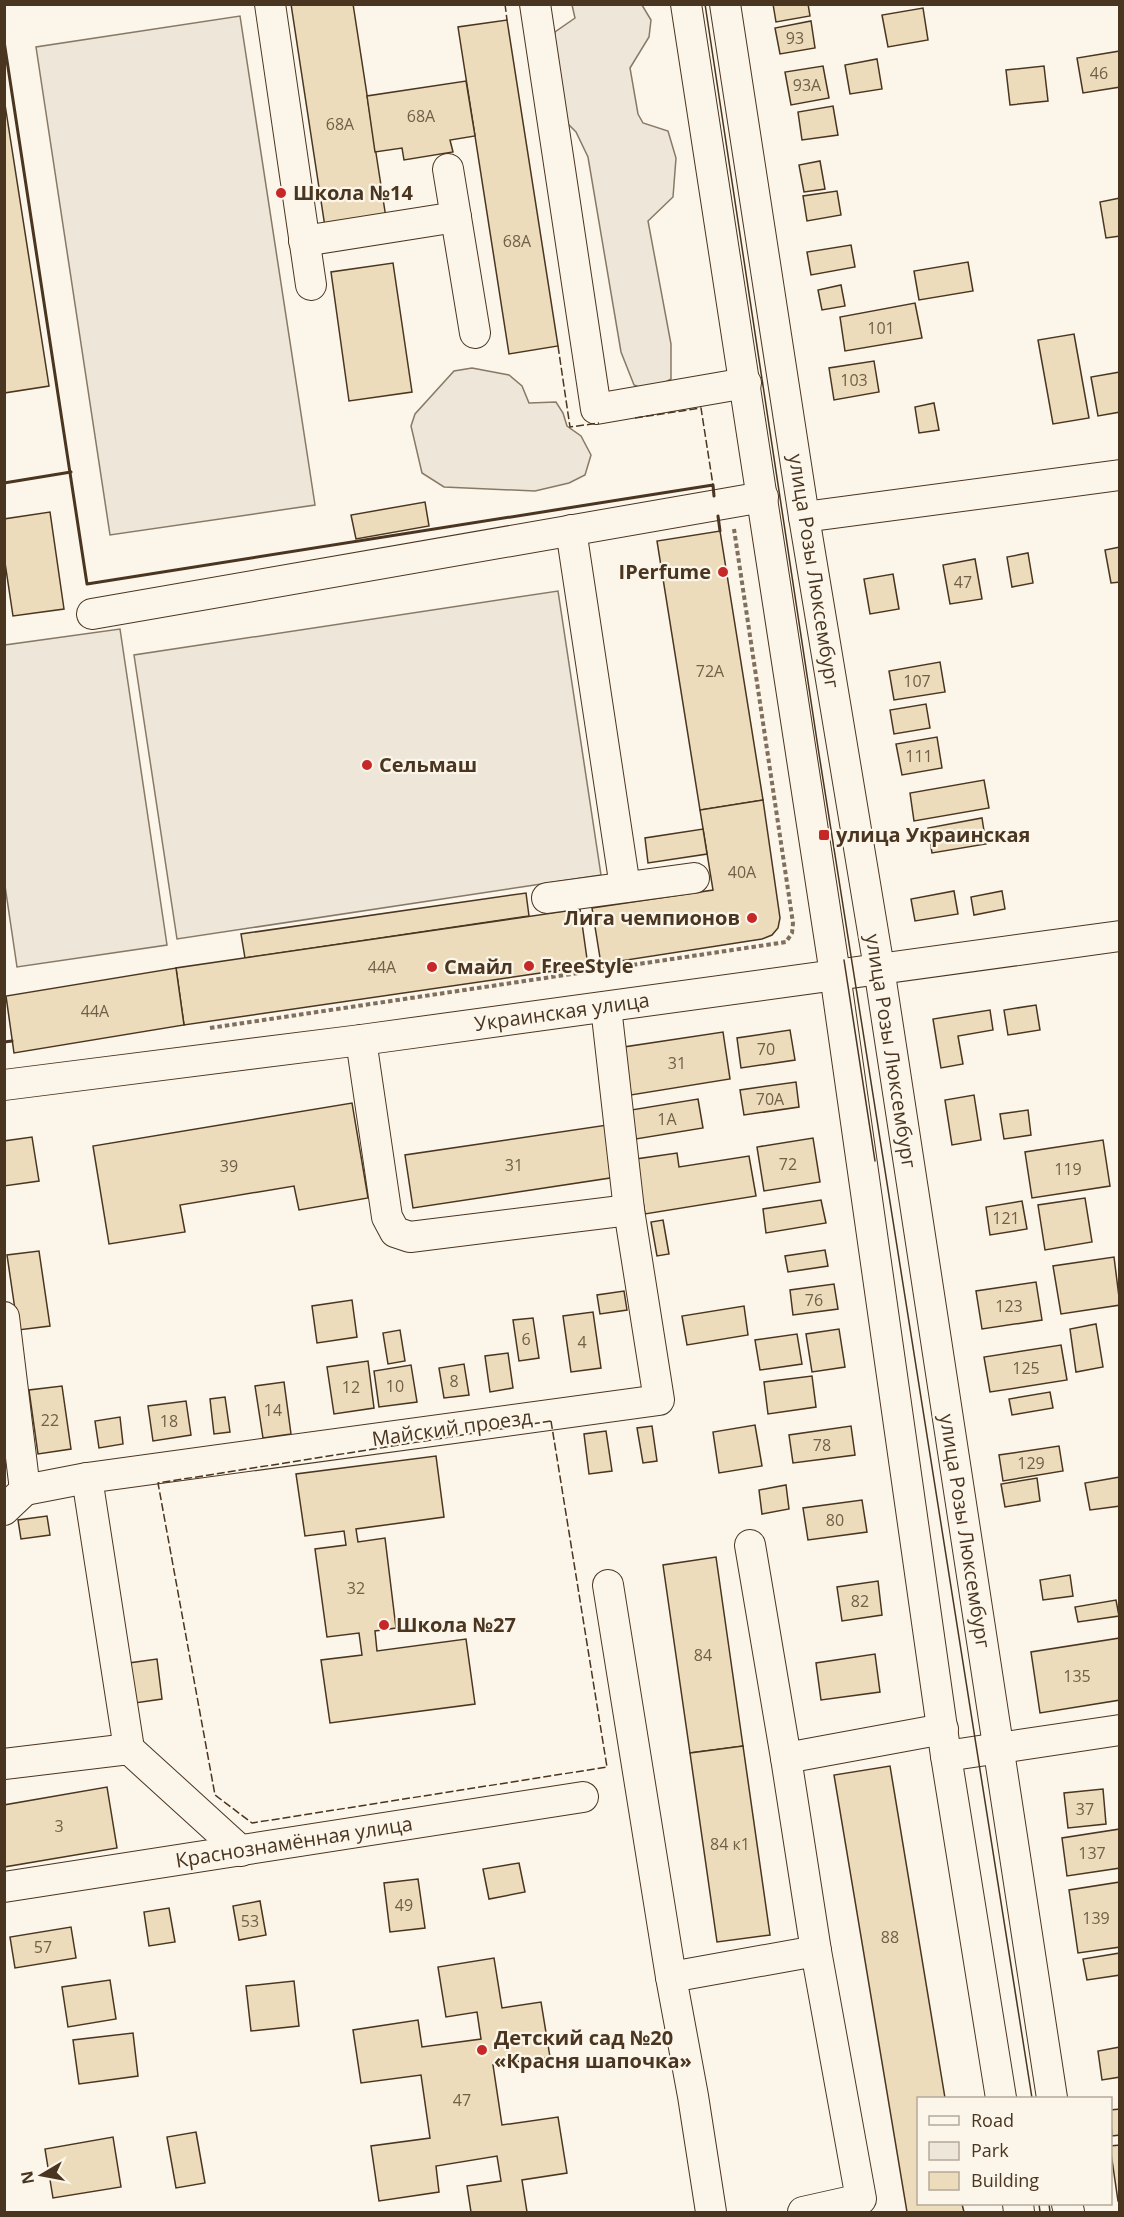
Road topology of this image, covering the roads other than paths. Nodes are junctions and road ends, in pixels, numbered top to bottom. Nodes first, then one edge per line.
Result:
1 (270, 4) edge
2 (535, 4) edge
3 (686, 4) edge
4 (725, 4) edge
5 (448, 169) dead end
6 (456, 217) junction
7 (304, 241) junction
8 (310, 285) dead end
9 (475, 333) dead end
10 (746, 383) junction
11 (1119, 476) edge
12 (763, 497) junction
13 (804, 516) junction
14 (571, 530) junction
15 (92, 614) dead end
16 (694, 878) dead end
17 (626, 887) junction
18 (547, 898) dead end
19 (1119, 936) edge
20 (879, 968) junction
21 (835, 974) junction
22 (606, 1006) junction
23 (361, 1040) junction
24 (4, 1085) edge
25 (629, 1210) junction
26 (4, 1317) edge
27 (87, 1478) junction
28 (15, 1500) edge
29 (750, 1545) dead end
30 (608, 1584) dead end
31 (1119, 1730) edge
32 (944, 1742) junction
33 (999, 1748) junction
34 (129, 1749) junction
35 (786, 1758) junction
36 (4, 1764) edge
37 (583, 1797) dead end
38 (241, 1851) junction
39 (4, 1887) edge
40 (816, 1951) junction
41 (671, 1977) junction
42 (1001, 2097) edge
43 (1052, 2097) edge
44 (711, 2212) edge
45 (803, 2212) edge

1 - 7 street
2 - 10 street
3 - 10 street, улица Розы Люксембург
4 - 13 street, улица Розы Люксембург
5 - 6 street
6 - 7 street
6 - 9 street
7 - 8 street
10 - 12 street, улица Розы Люксембург
11 - 13 street
12 - 14 street
12 - 21 street, улица Розы Люксембург
13 - 20 street, улица Розы Люксембург
14 - 15 street
14 - 17 street
16 - 17 street
17 - 18 street
19 - 20 street, Украинская улица
20 - 21 street, Украинская улица
20 - 33 street, улица Розы Люксембург
21 - 22 street, Украинская улица
21 - 32 street, улица Розы Люксембург
22 - 23 street, Украинская улица
22 - 25 street, Майский проезд
23 - 24 street, Украинская улица
23 - 25 street
25 - 27 street, Майский проезд
26 - 28 street, Майский проезд
27 - 28 street, Майский проезд
27 - 34 street
29 - 35 street
30 - 41 street
31 - 33 street
32 - 33 street
32 - 35 street
32 - 42 street, улица Розы Люксембург
33 - 43 street, улица Розы Люксембург
34 - 36 street
34 - 38 street
35 - 40 street
37 - 38 street, Краснознамённая улица
38 - 39 street, Краснознамённая улица
40 - 41 street
40 - 45 street
41 - 44 street

